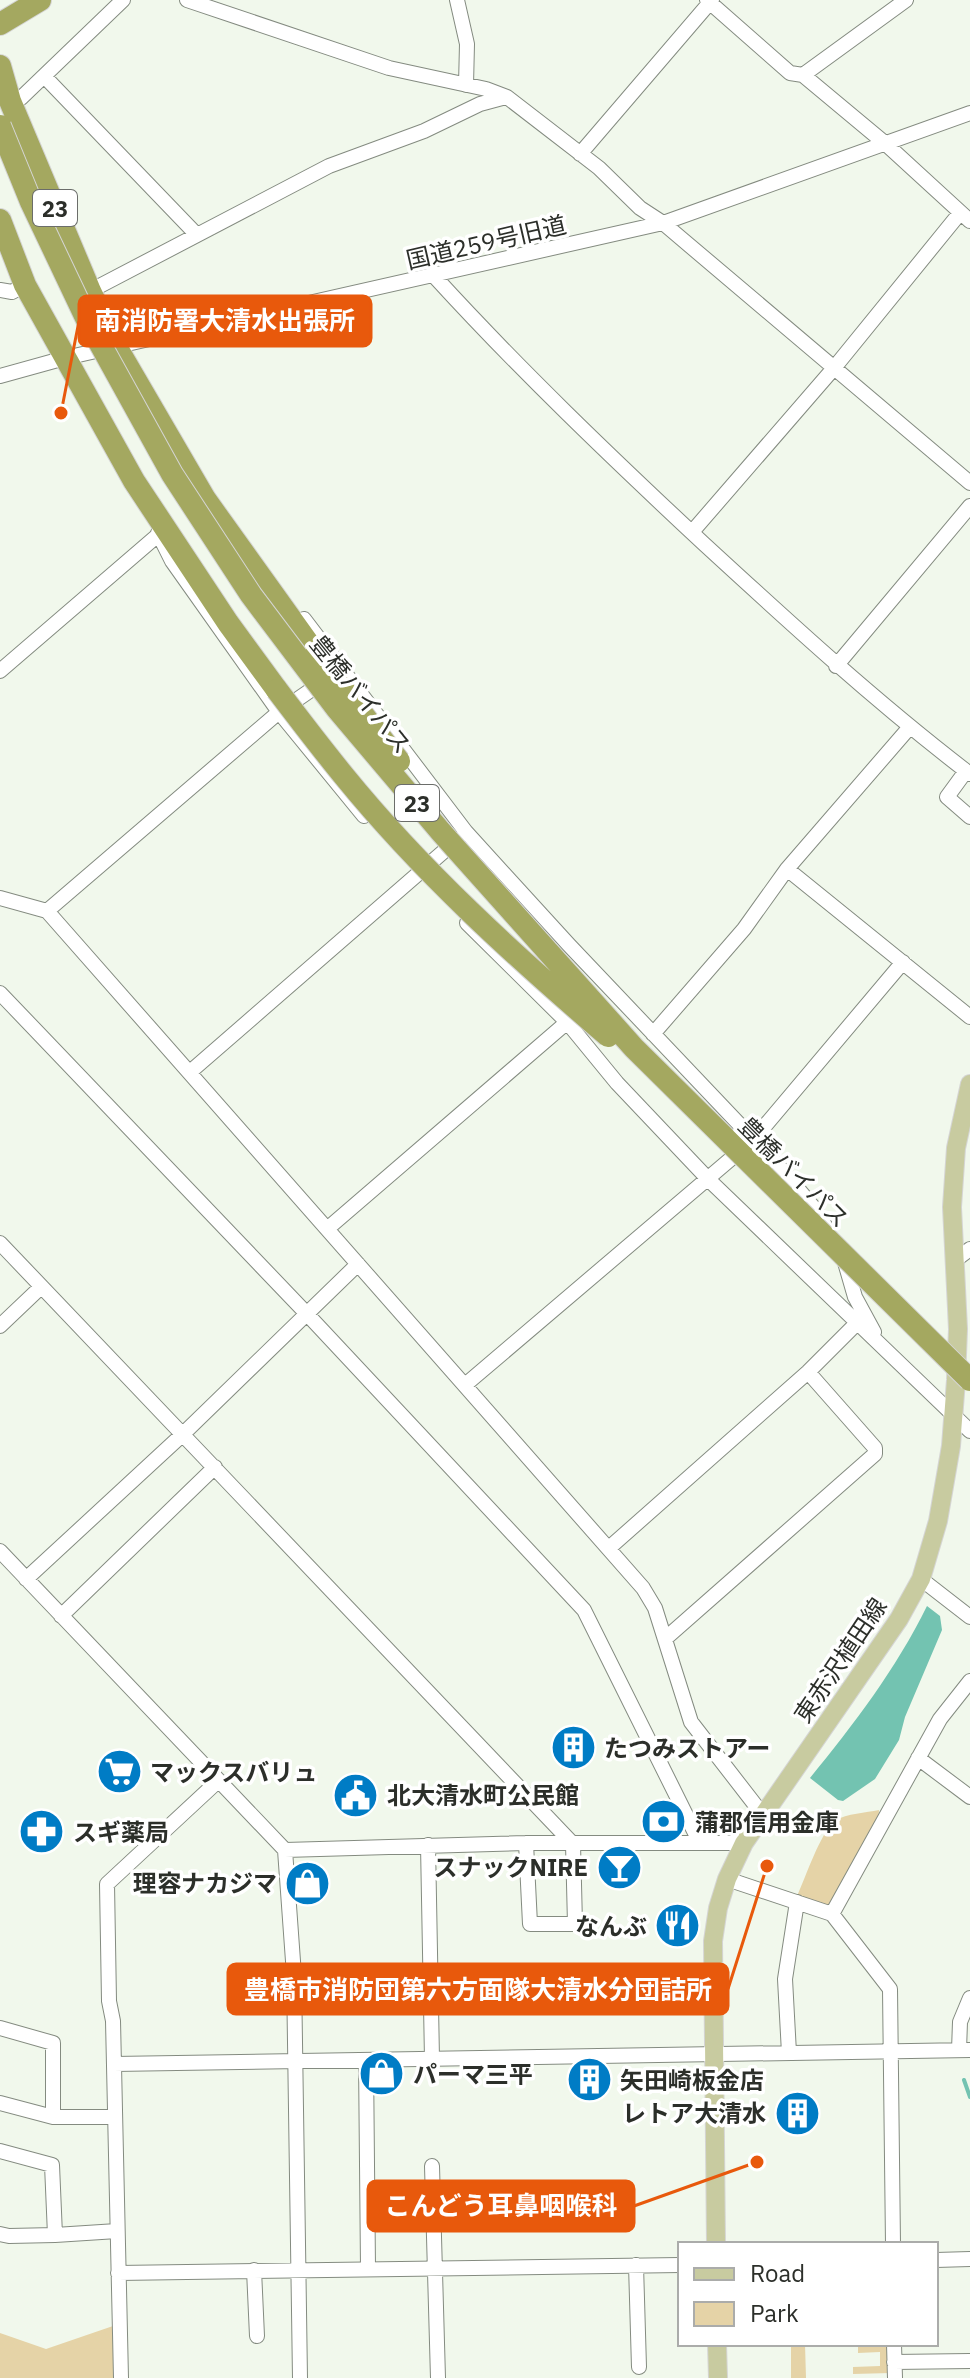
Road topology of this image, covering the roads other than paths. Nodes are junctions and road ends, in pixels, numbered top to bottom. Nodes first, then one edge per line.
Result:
1 (40, 0) edge
2 (123, 0) edge
3 (187, 0) edge
4 (457, 0) edge
5 (906, 0) edge
6 (710, 1) edge
7 (0, 24) edge
8 (0, 66) edge
9 (803, 75) junction
10 (44, 76) junction
11 (466, 85) junction
12 (507, 97) junction
13 (10, 101) junction
14 (970, 113) edge
15 (0, 126) edge
16 (887, 145) junction
17 (580, 154) junction
18 (965, 217) edge
19 (0, 220) edge
20 (663, 223) junction
21 (197, 235) junction
22 (435, 277) junction
23 (25, 285) junction
24 (0, 290) edge
25 (90, 291) junction
26 (117, 348) junction
27 (65, 358) junction
28 (834, 368) junction
29 (0, 376) edge
30 (970, 483) edge
31 (205, 499) junction
32 (970, 506) edge
33 (158, 527) junction
34 (692, 532) junction
35 (836, 666) junction
36 (342, 669) junction
37 (0, 671) edge
38 (278, 701) junction
39 (909, 728) junction
40 (968, 773) edge
41 (970, 817) edge
42 (466, 832) junction
43 (472, 867) junction
44 (787, 869) junction
45 (419, 875) junction
46 (0, 898) edge
47 (47, 911) junction
48 (903, 962) junction
49 (611, 988) junction
50 (0, 993) edge
51 (970, 1017) edge
52 (567, 1022) junction
53 (653, 1034) junction
54 (190, 1072) junction
55 (970, 1084) edge
56 (703, 1118) junction
57 (753, 1140) junction
58 (709, 1180) junction
59 (327, 1229) junction
60 (0, 1243) edge
61 (970, 1249) edge
62 (954, 1261) junction
63 (358, 1264) junction
64 (41, 1287) junction
65 (307, 1314) junction
66 (858, 1322) junction
67 (0, 1326) edge
68 (964, 1331) edge
69 (891, 1354) junction
70 (808, 1372) junction
71 (970, 1380) edge
72 (465, 1385) junction
73 (954, 1418) junction
74 (970, 1431) edge
75 (183, 1434) junction
76 (215, 1467) junction
77 (609, 1548) junction
78 (0, 1551) edge
79 (26, 1579) junction
80 (921, 1579) junction
81 (61, 1616) junction
82 (970, 1617) edge
83 (666, 1638) junction
84 (970, 1681) edge
85 (918, 1758) junction
86 (218, 1781) junction
87 (970, 1797) edge
88 (763, 1815) junction
89 (526, 1843) junction
90 (700, 1843) junction
91 (744, 1843) junction
92 (573, 1844) junction
93 (428, 1845) junction
94 (285, 1850) junction
95 (727, 1879) junction
96 (797, 1902) junction
97 (832, 1914) junction
98 (970, 1998) edge
99 (0, 2028) edge
100 (964, 2050) edge
101 (890, 2051) junction
102 (789, 2053) junction
103 (713, 2055) junction
104 (432, 2059) junction
105 (366, 2060) junction
106 (295, 2061) junction
107 (114, 2064) junction
108 (0, 2103) edge
109 (53, 2117) junction
110 (115, 2117) junction
111 (0, 2151) edge
112 (432, 2166) dead end
113 (117, 2231) junction
114 (0, 2234) edge
115 (55, 2235) junction
116 (716, 2242) edge
117 (893, 2242) edge
118 (970, 2259) edge
119 (938, 2260) edge
120 (636, 2265) junction
121 (678, 2265) edge
122 (435, 2267) junction
123 (368, 2268) junction
124 (298, 2269) junction
125 (254, 2270) junction
126 (118, 2273) junction
127 (257, 2336) dead end
128 (717, 2346) edge
129 (894, 2346) edge
130 (970, 2361) edge
131 (894, 2362) junction
132 (639, 2367) dead end
133 (121, 2378) edge
134 (300, 2378) edge
135 (438, 2378) edge
136 (718, 2378) edge
137 (895, 2378) edge

1 - 7 highway
2 - 10 street
3 - 11 street
4 - 11 street
5 - 9 street
6 - 9 street
6 - 17 street
8 - 13 highway, 23
9 - 16 street
10 - 13 street
10 - 21 street
11 - 12 street
12 - 17 street
12 - 21 street
13 - 25 highway, 23
14 - 16 street, 国道259号旧道
15 - 43 highway, 豊橋バイパス / 23, bridge
16 - 18 street
16 - 20 street, 国道259号旧道
17 - 20 street
18 - 28 street
19 - 23 highway, 23
20 - 22 street, 国道259号旧道
20 - 28 street
21 - 25 street
22 - 26 street, 国道259号旧道
22 - 34 street
23 - 24 street
23 - 27 highway, 23
25 - 26 highway, 23
26 - 27 street, 国道259号旧道
26 - 31 highway, 23
27 - 29 street, 国道259号旧道
27 - 33 highway, 23
28 - 30 street
28 - 34 street
31 - 36 street
31 - 43 highway, 23, bridge
32 - 35 street
33 - 37 street
33 - 38 highway, 23
34 - 35 street
35 - 39 street
36 - 38 street
36 - 42 street
38 - 45 street
38 - 47 street
38 - 56 highway, 23, bridge
39 - 40 street
39 - 44 street
40 - 41 street
42 - 45 street
42 - 49 street
43 - 56 highway, 豊橋バイパス / 23, bridge
44 - 48 street
44 - 53 street
45 - 52 street
45 - 54 street
46 - 47 street
47 - 54 street
48 - 51 street
48 - 57 street
49 - 52 street
49 - 53 street
50 - 65 street
52 - 58 street
52 - 59 street
53 - 57 street
54 - 59 street
55 - 62 main road, 東赤沢植田線
56 - 71 highway, 豊橋バイパス / 23, bridge
57 - 58 street
57 - 69 street
58 - 66 street
58 - 72 street
59 - 63 street
60 - 64 street
61 - 62 street
62 - 68 main road, 東赤沢植田線
63 - 65 street
63 - 72 street
64 - 67 street
64 - 75 street
65 - 75 street
65 - 90 street
66 - 69 street
66 - 70 street
68 - 73 main road, 東赤沢植田線
69 - 73 street
70 - 77 street
70 - 83 street
72 - 77 street
73 - 74 street
73 - 80 main road, 東赤沢植田線
75 - 76 street
75 - 79 street
76 - 81 street
76 - 92 street
77 - 83 street
78 - 79 street
79 - 81 street
80 - 82 street
80 - 88 main road, 東赤沢植田線
81 - 86 street
83 - 88 street
84 - 85 street
85 - 87 street
85 - 97 street
86 - 94 street
86 - 107 street
88 - 91 main road, 東赤沢植田線
89 - 92 street
89 - 92 street
89 - 93 street
90 - 91 street
90 - 92 street
91 - 95 main road, 東赤沢植田線
93 - 94 street
93 - 104 street
94 - 106 street
95 - 96 street
95 - 103 main road, 東赤沢植田線
96 - 97 street
96 - 102 street
97 - 101 street
98 - 100 street
99 - 109 street
100 - 101 street
101 - 102 street
101 - 117 street
102 - 103 street
103 - 104 street
103 - 116 main road, 東赤沢植田線
104 - 105 street
105 - 106 street
105 - 123 street
106 - 107 street
106 - 124 street
107 - 110 street
108 - 109 street
109 - 110 street
110 - 113 street
111 - 115 street
112 - 122 street
113 - 115 street
113 - 126 street
114 - 115 street
118 - 119 street
120 - 121 street
120 - 122 street
120 - 132 street
122 - 123 street
122 - 135 street
123 - 124 street
124 - 125 street
124 - 134 street
125 - 126 street
125 - 127 street
126 - 133 street
128 - 136 main road
129 - 131 street
130 - 131 street
131 - 137 street

